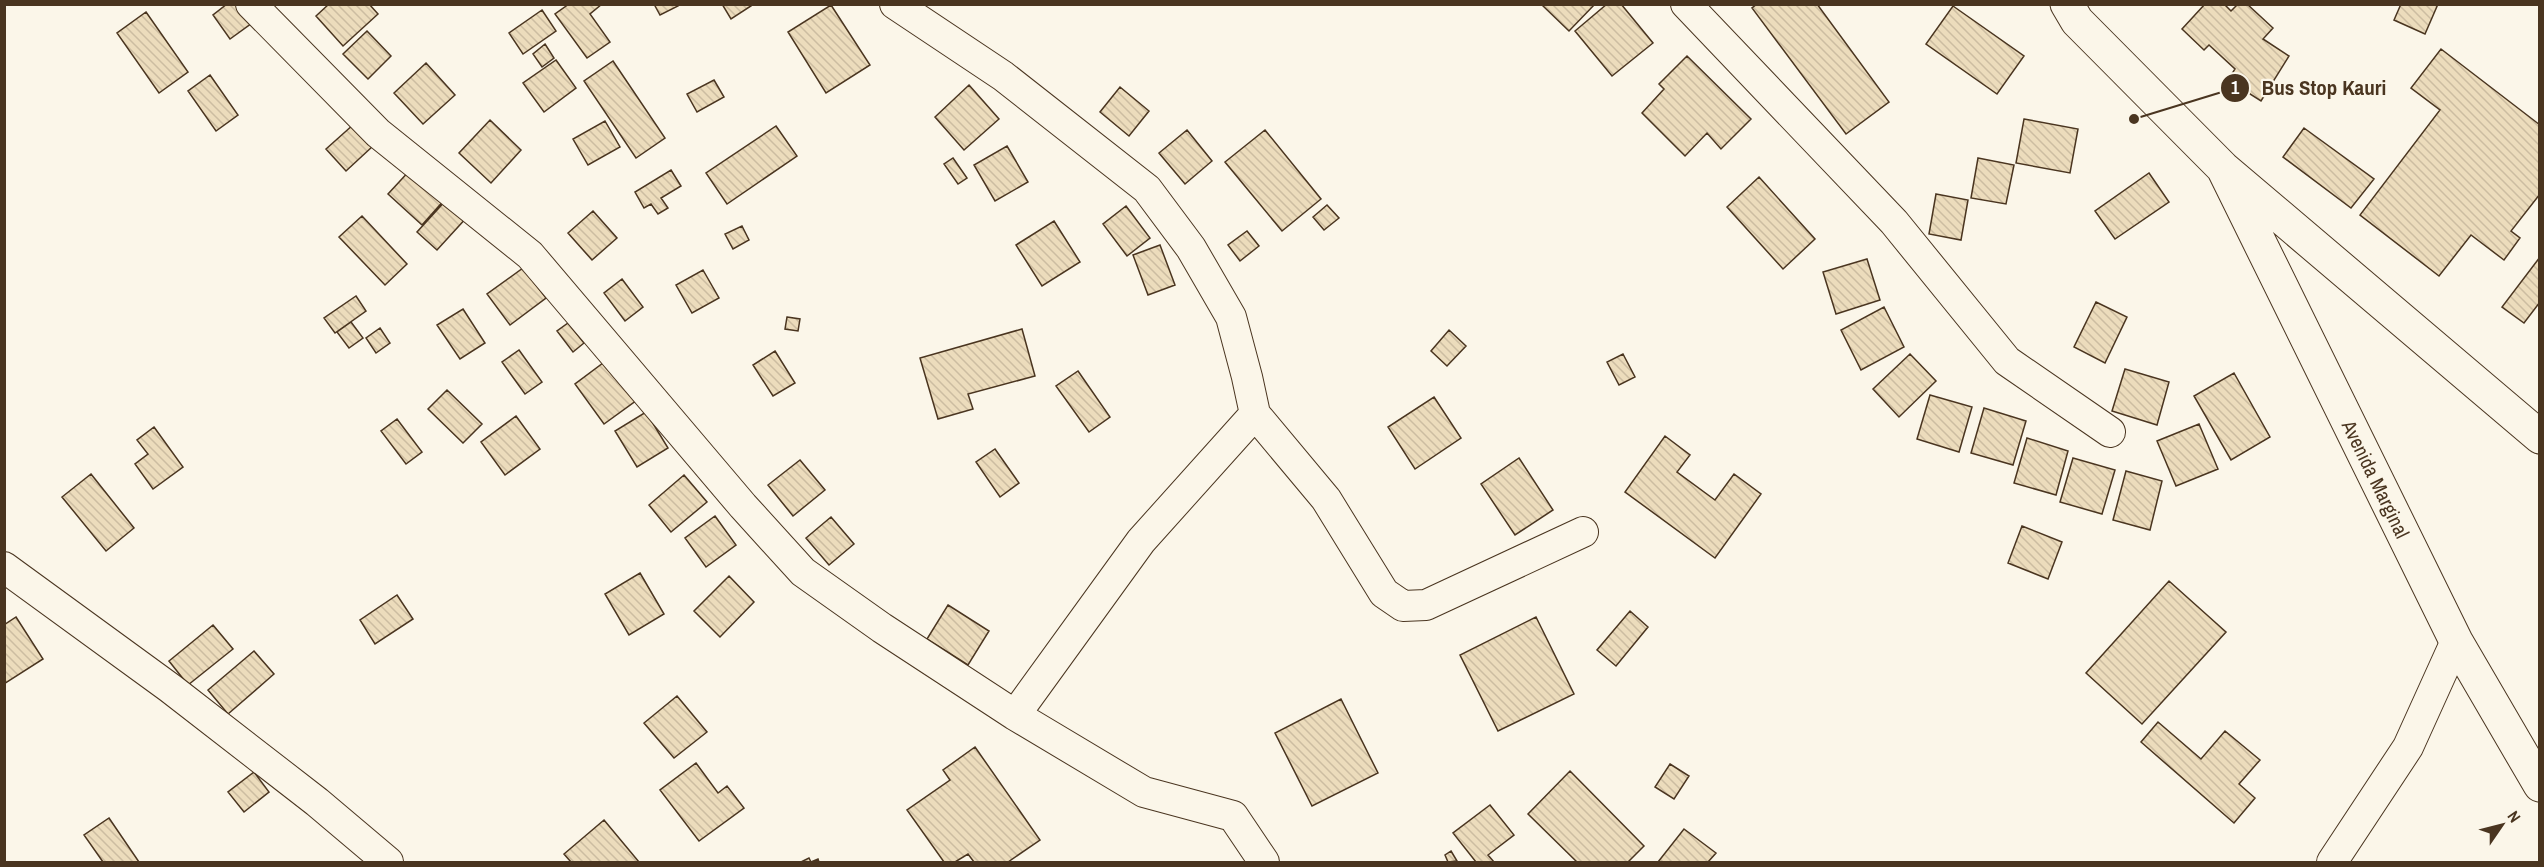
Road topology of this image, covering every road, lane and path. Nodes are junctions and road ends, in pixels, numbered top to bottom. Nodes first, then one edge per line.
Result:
1 (251, 4) edge
2 (895, 4) edge
3 (1686, 4) edge
4 (1712, 4) edge
5 (2067, 4) edge
6 (1717, 36) junction
7 (2223, 168) junction
8 (1255, 414) junction
9 (2110, 432) dead end
10 (2540, 437) edge
11 (1583, 532) dead end
12 (4, 567) edge
13 (2457, 641) junction
14 (1015, 716) junction
15 (2540, 785) edge
16 (388, 862) edge
17 (1264, 862) edge
18 (2332, 862) edge

1 - 14 street
2 - 8 street
3 - 6 street
4 - 6 street
5 - 7 street, Avenida Marginal
6 - 9 street
7 - 10 street, Avenida Marginal
7 - 13 street, Avenida Marginal
8 - 11 street
8 - 14 street
12 - 16 street
13 - 15 street, Avenida Marginal
13 - 18 street
14 - 17 street

